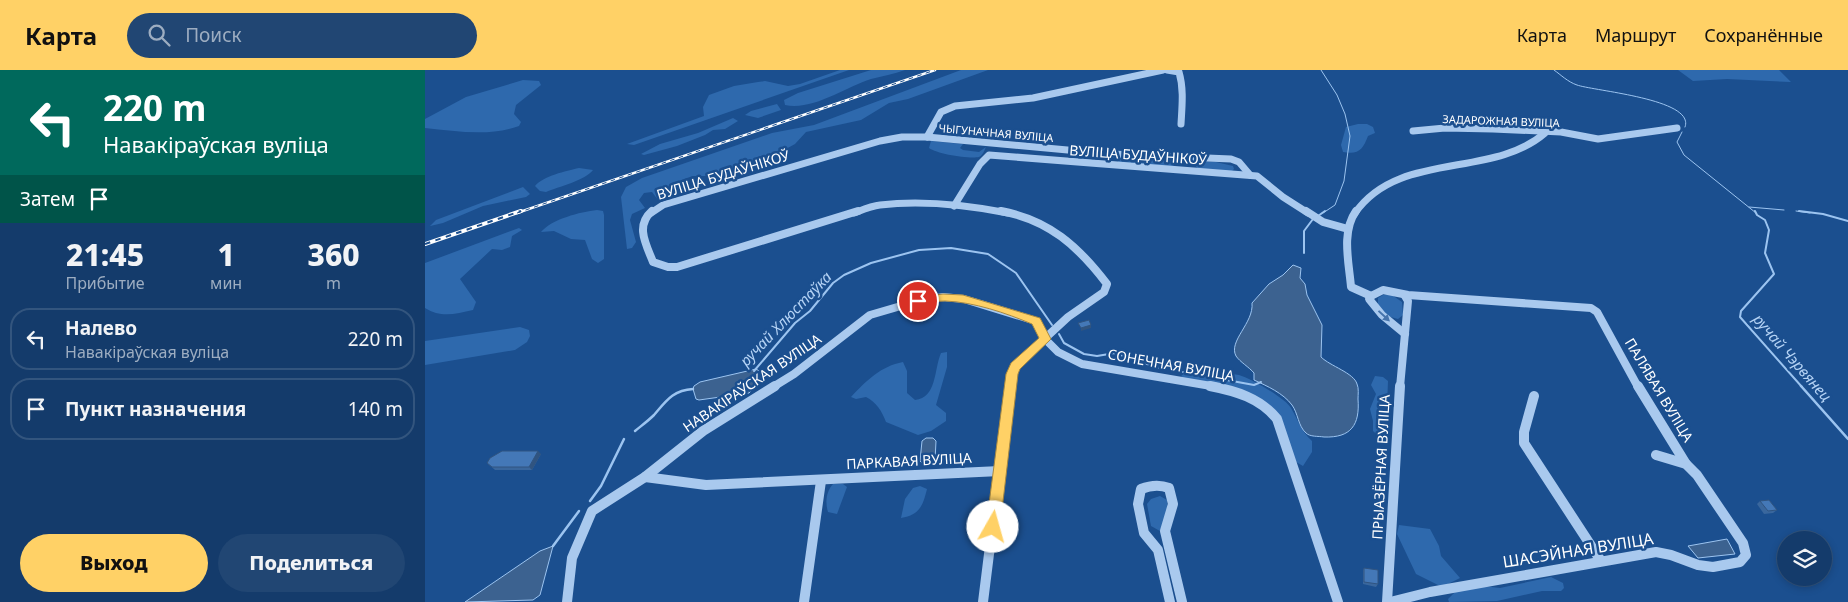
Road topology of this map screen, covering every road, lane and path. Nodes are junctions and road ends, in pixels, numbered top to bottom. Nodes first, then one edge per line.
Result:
1 (1165, 70) edge
2 (1181, 124) dead end
3 (1677, 128) dead end
4 (1413, 131) dead end
5 (1545, 133) junction
6 (927, 137) junction
7 (994, 143) junction
8 (989, 155) junction
9 (1254, 176) junction
10 (954, 206) junction
11 (1348, 229) junction
12 (1371, 296) junction
13 (1405, 296) junction
14 (1405, 334) junction
15 (1045, 339) junction
16 (1534, 396) dead end
17 (1656, 455) dead end
18 (1686, 464) junction
19 (1000, 471) junction
20 (645, 477) junction
21 (821, 481) junction
22 (1601, 561) junction
23 (567, 602) edge
24 (804, 602) edge
25 (983, 602) edge
26 (1170, 602) edge
27 (1182, 602) edge
28 (1338, 602) edge
29 (1389, 602) edge

1 - 2 street, ЧЫГУНАЧНАЯ ВУЛІЦА
1 - 6 street, ЧЫГУНАЧНАЯ ВУЛІЦА
3 - 5 street, ЗАДАРОЖНАЯ ВУЛІЦА
4 - 5 street, ЗАДАРОЖНАЯ ВУЛІЦА
5 - 11 street
6 - 7 street, ЧЫГУНАЧНАЯ ВУЛІЦА
6 - 10 street, ВУЛІЦА БУДАЎНІКОЎ
7 - 8 street
7 - 9 street, ЧЫГУНАЧНАЯ ВУЛІЦА
8 - 9 street, ВУЛІЦА БУДАЎНІКОЎ
8 - 10 street
9 - 11 street
10 - 15 street, ВУЛІЦА БУДАЎНІКОЎ
11 - 12 street
12 - 13 street
12 -> 14 street
13 - 14 street, ПРЫАЗЁРНАЯ ВУЛІЦА
13 - 18 street, ПАЛЯВАЯ ВУЛІЦА
14 - 29 street, ПРЫАЗЁРНАЯ ВУЛІЦА
15 - 19 street
15 - 20 street, НАВАКІРАЎСКАЯ ВУЛІЦА
15 - 28 street, СОНЕЧНАЯ ВУЛІЦА
16 - 22 street
17 - 18 street
18 - 22 street, ШАСЭЙНАЯ ВУЛІЦА
19 - 21 street, ПАРКАВАЯ ВУЛІЦА
19 - 25 street
20 - 21 street, ПАРКАВАЯ ВУЛІЦА
20 - 23 street, НАВАКІРАЎСКАЯ ВУЛІЦА
21 - 24 street
22 - 29 street, ШАСЭЙНАЯ ВУЛІЦА
26 - 27 street

